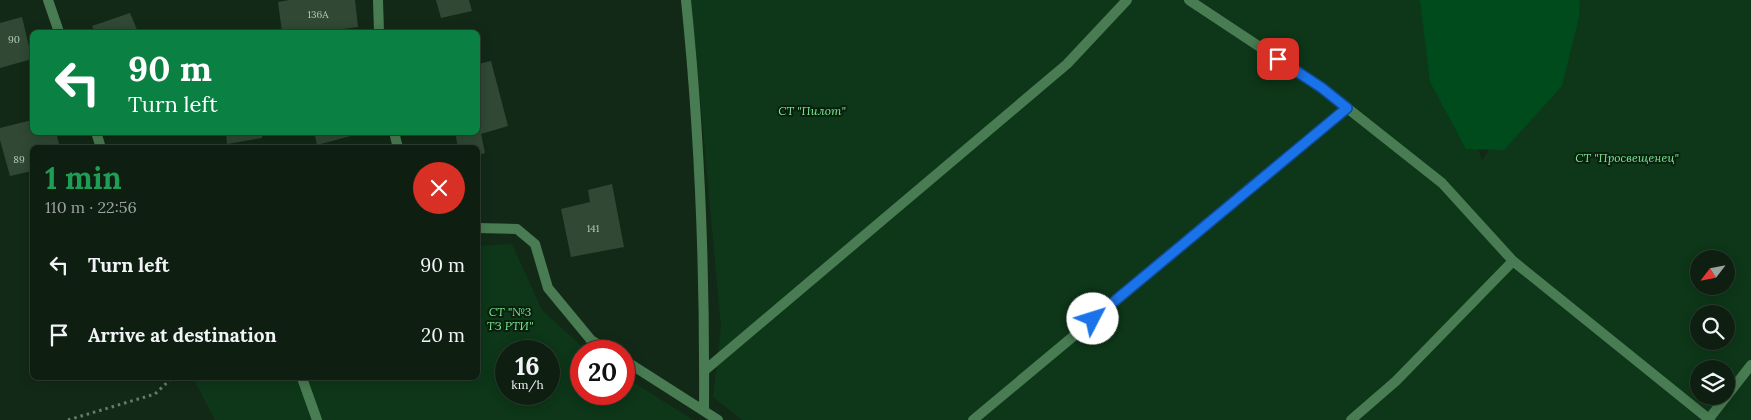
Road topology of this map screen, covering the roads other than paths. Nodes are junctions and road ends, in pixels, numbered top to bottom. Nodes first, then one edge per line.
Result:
1 (48, 0) edge
2 (378, 0) edge
3 (686, 0) edge
4 (1127, 0) edge
5 (1189, 0) edge
6 (58, 30) edge
7 (379, 30) edge
8 (1347, 108) junction
9 (480, 228) edge
10 (1513, 261) junction
11 (591, 340) edge
12 (1751, 365) edge
13 (635, 367) edge
14 (704, 371) junction
15 (303, 380) edge
16 (704, 410) junction
17 (317, 420) edge
18 (718, 420) edge
19 (973, 420) edge
20 (1351, 420) edge
21 (1709, 420) edge

1 - 6 street
2 - 7 street
3 - 14 street
4 - 14 street
5 - 8 street
8 - 10 street
8 - 19 street
9 - 11 street
10 - 20 street
10 - 21 street
12 - 21 street
13 - 16 street
14 - 16 street
15 - 17 street
16 - 18 street

